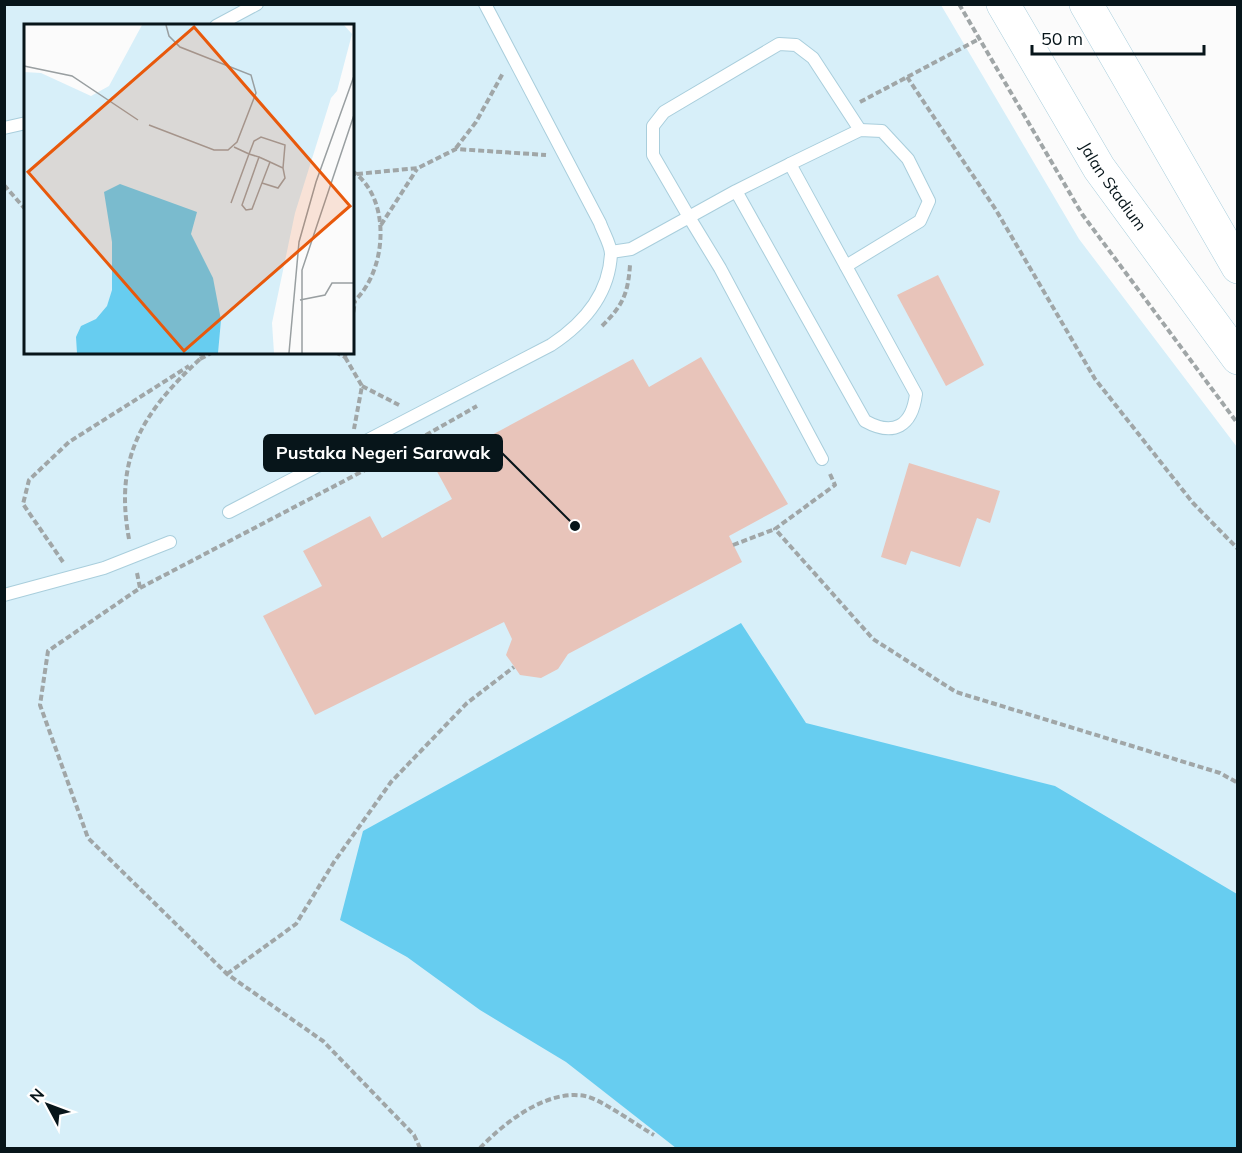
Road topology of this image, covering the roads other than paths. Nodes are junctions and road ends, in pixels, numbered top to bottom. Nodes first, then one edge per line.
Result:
1 (257, 4) edge
2 (485, 4) edge
3 (1002, 4) edge
4 (1086, 4) edge
5 (220, 24) edge
6 (24, 124) edge
7 (4, 129) edge
8 (860, 130) junction
9 (790, 164) junction
10 (736, 190) junction
11 (689, 217) junction
12 (611, 252) junction
13 (846, 266) junction
14 (1238, 267) edge
15 (1238, 358) edge
16 (822, 459) road end
17 (229, 512) dead end
18 (170, 542) dead end
19 (4, 595) edge

1 - 5 lane
2 - 12 lane
3 - 15 main road, Jalan Stadium
4 - 14 main road
6 - 7 lane
8 - 9 lane
8 - 11 lane
8 - 13 lane
9 - 10 lane
9 - 13 lane
10 - 11 lane
10 - 13 lane
11 - 12 lane
11 - 16 lane
12 - 17 lane
18 - 19 lane

